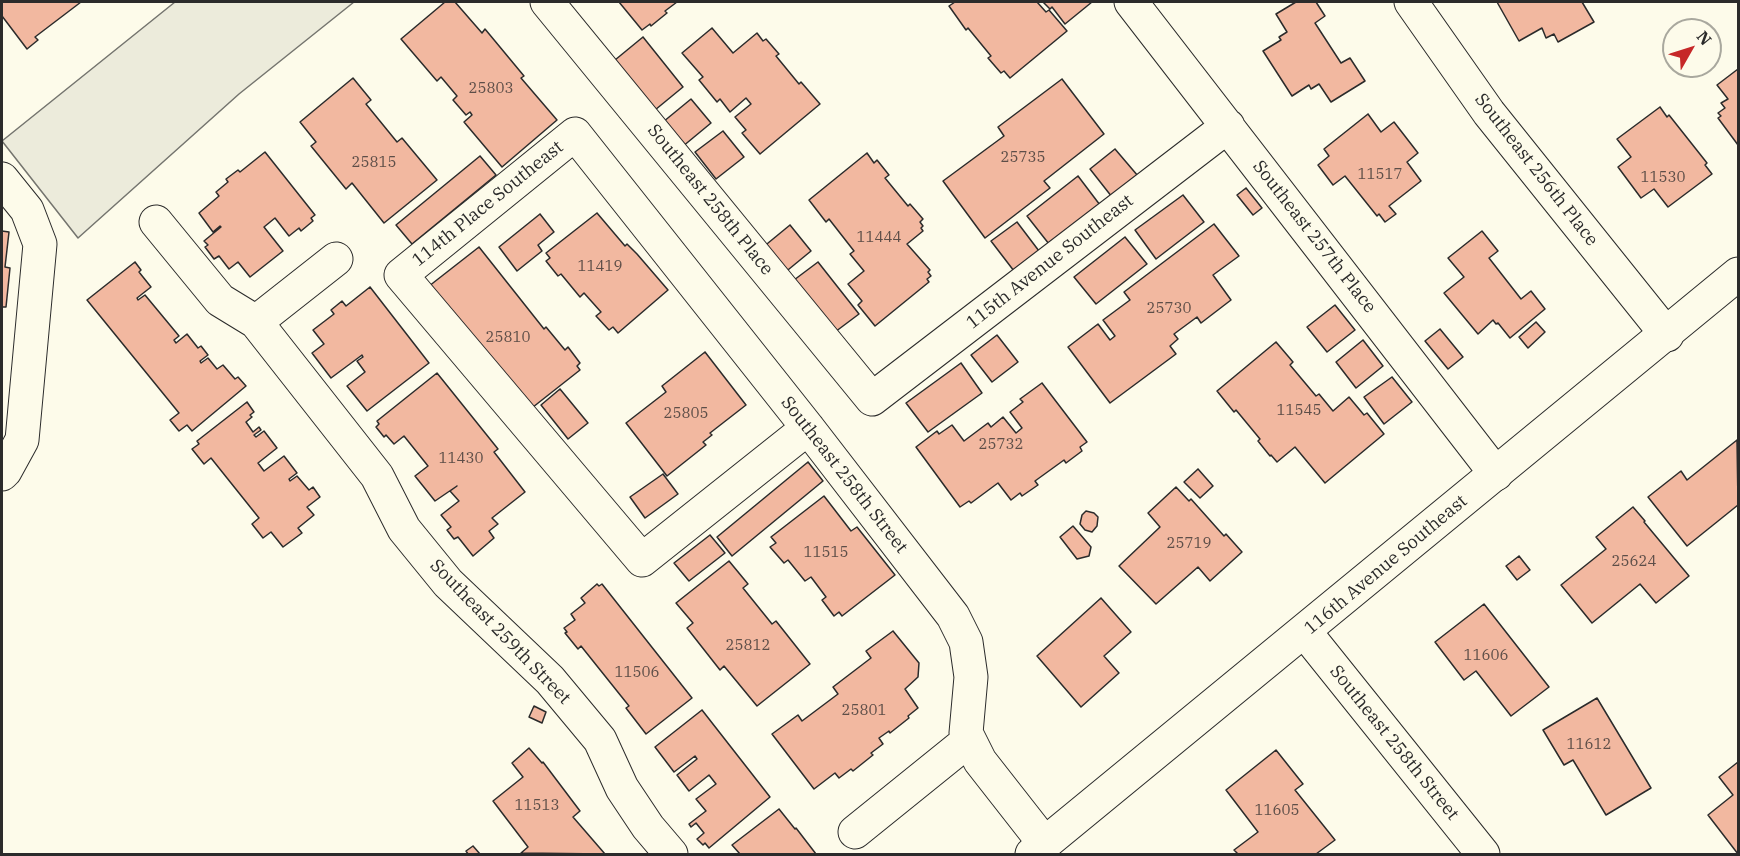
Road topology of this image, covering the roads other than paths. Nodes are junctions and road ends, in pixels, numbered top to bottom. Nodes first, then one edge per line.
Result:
1 (547, 2) edge
2 (1131, 2) edge
3 (1411, 2) edge
4 (1228, 126) junction
5 (575, 134) joint
6 (2, 178) edge
7 (156, 222) dead end
8 (336, 259) dead end
9 (1738, 274) edge
10 (256, 322) junction
11 (1667, 335) junction
12 (872, 399) joint
13 (808, 428) junction
14 (2, 474) edge
15 (1496, 474) junction
16 (1305, 632) junction
17 (969, 740) junction
18 (855, 831) dead end
19 (1038, 849) edge
20 (671, 855) edge
21 (1483, 855) edge

1 - 12 street, Southeast 258th Place
2 - 4 street, Southeast 257th Place
3 - 11 street, Southeast 256th Place
4 - 12 street, 115th Avenue Southeast
4 - 15 street, Southeast 257th Place
5 - 13 street, Southeast 258th Street
5 - 13 street, 114th Place Southeast
6 - 14 street
7 - 10 street
8 - 10 street
9 - 11 street, 116th Avenue Southeast
10 - 20 street, Southeast 259th Street
11 - 15 street, 116th Avenue Southeast
13 - 17 street, Southeast 258th Street
15 - 16 street, 116th Avenue Southeast
16 - 19 street, 116th Avenue Southeast
16 - 21 street, Southeast 258th Street
17 - 18 street
17 - 19 street, Southeast 258th Street

